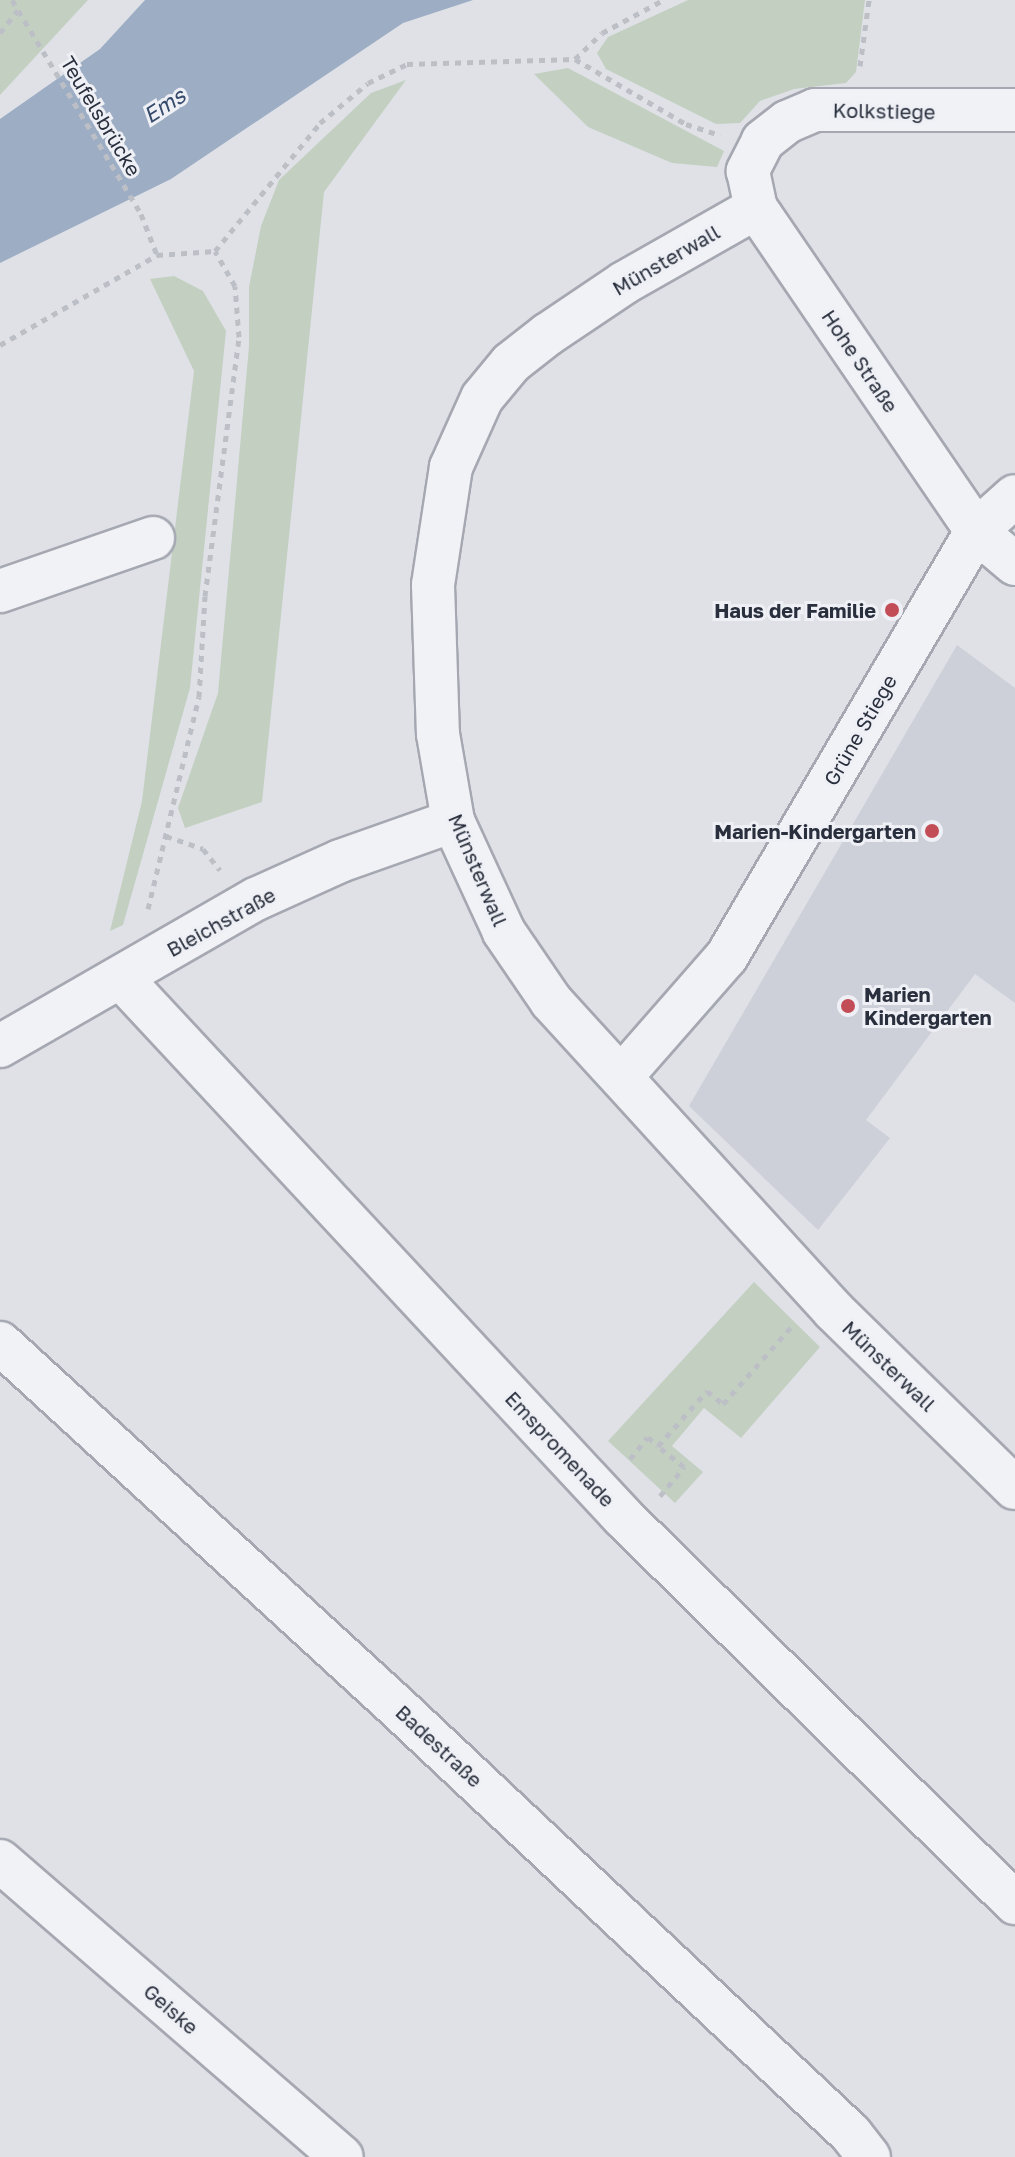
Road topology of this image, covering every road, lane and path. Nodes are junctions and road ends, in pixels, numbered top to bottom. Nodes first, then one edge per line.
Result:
1 (12, 0) edge
2 (663, 0) edge
3 (869, 0) edge
4 (18, 10) junction
5 (0, 33) edge
6 (575, 59) junction
7 (854, 110) junction
8 (1015, 110) edge
9 (763, 141) junction
10 (756, 208) junction
11 (215, 251) junction
12 (157, 255) junction
13 (0, 345) edge
14 (1015, 496) edge
15 (976, 531) junction
16 (153, 538) dead end
17 (1015, 564) edge
18 (0, 591) edge
19 (453, 821) junction
20 (166, 836) junction
21 (248, 905) junction
22 (122, 979) junction
23 (0, 1046) edge
24 (622, 1076) junction
25 (819, 1295) junction
26 (0, 1343) edge
27 (658, 1446) junction
28 (633, 1455) dead end
29 (1012, 1479) edge
30 (671, 1484) dead end
31 (0, 1861) edge
32 (1015, 1903) edge
33 (342, 2157) edge
34 (869, 2157) edge

1 - 4 path, Teufelsbrücke
2 - 6 path
3 - 7 path
4 - 5 path
4 - 12 path, Teufelsbrücke
6 - 9 path
6 - 11 path
7 - 8 street, Kolkstiege
7 - 9 street, Kolkstiege
9 - 10 street, Hohe Straße
10 - 15 street, Hohe Straße
10 - 19 street, Münsterwall
11 - 12 path
11 - 20 path
12 - 13 path
14 - 15 street, Grüne Stiege
15 - 17 street, Hohe Straße
15 - 24 street, Grüne Stiege
16 - 18 street
19 - 21 street, Bleichstraße
19 - 24 street, Münsterwall
20 - 21 path
20 - 22 path
21 - 22 street, Bleichstraße
22 - 23 street, Bleichstraße
22 - 32 street, Emspromenade
24 - 25 street, Münsterwall
25 - 27 path
25 - 29 street, Münsterwall
26 - 34 street, Badestraße
27 - 28 path
27 - 30 path
31 - 33 street, Geiske

